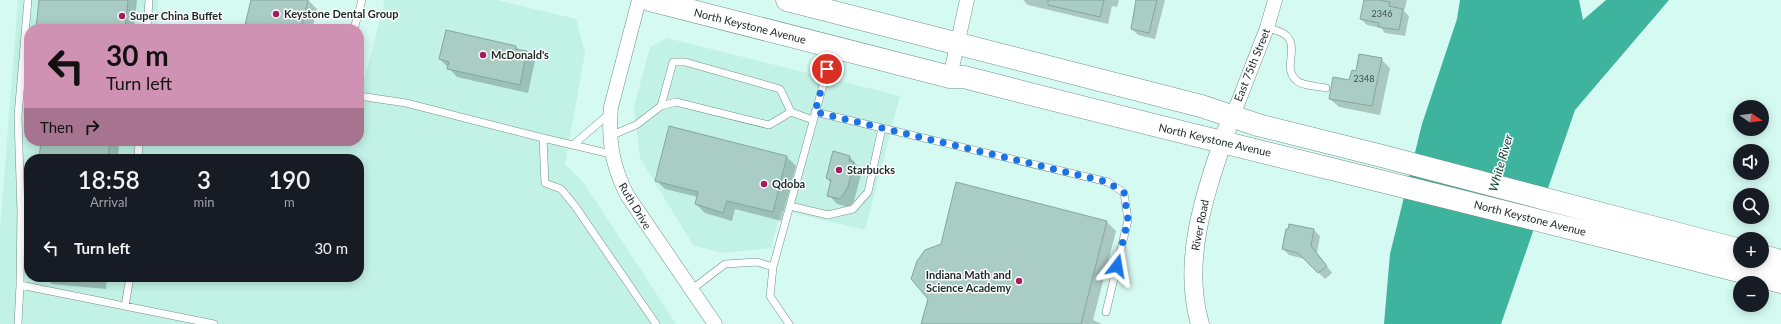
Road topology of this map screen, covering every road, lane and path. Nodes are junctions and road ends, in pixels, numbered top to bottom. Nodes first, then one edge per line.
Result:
1 (28, 0) edge
2 (149, 0) edge
3 (362, 0) edge
4 (639, 0) edge
5 (650, 0) edge
6 (787, 0) edge
7 (967, 0) edge
8 (1275, 0) edge
9 (26, 24) edge
10 (147, 24) edge
11 (355, 24) edge
12 (1268, 28) junction
13 (958, 44) junction
14 (24, 46) edge
15 (833, 47) junction
16 (950, 77) junction
17 (1326, 88) dead end
18 (364, 97) edge
19 (662, 106) junction
20 (791, 112) junction
21 (815, 112) junction
22 (611, 113) junction
23 (813, 120) junction
24 (882, 128) junction
25 (1227, 130) junction
26 (610, 136) junction
27 (543, 138) junction
28 (573, 145) junction
29 (611, 154) junction
30 (790, 206) junction
31 (1733, 248) edge
32 (1770, 266) edge
33 (773, 267) junction
34 (129, 282) edge
35 (20, 285) junction
36 (691, 290) junction
37 (125, 306) junction
38 (1106, 312) dead end
39 (18, 324) edge
40 (214, 324) edge
41 (656, 324) edge
42 (715, 324) edge
43 (789, 324) edge
44 (1200, 324) edge

1 - 9 lane
2 - 10 lane
3 - 11 lane
4 - 22 street, Ruth Drive
5 - 15 main road, North Keystone Avenue
6 - 13 main road, North Keystone Avenue
7 - 13 street
8 - 12 street, East 75th Street
12 - 17 lane
12 - 25 street, East 75th Street
13 - 16 street
13 - 25 main road, North Keystone Avenue
14 - 35 lane
15 - 16 main road, North Keystone Avenue
15 - 21 lane
16 - 25 main road, North Keystone Avenue
18 - 27 lane
19 - 20 lane
19 - 20 lane
19 - 26 lane
20 - 23 lane
21 - 23 lane
21 - 24 lane
22 - 26 street, Ruth Drive
22 - 28 lane
23 - 30 lane
24 - 30 lane
24 - 38 lane
25 - 31 main road, North Keystone Avenue
25 - 32 main road, North Keystone Avenue
25 - 44 street, River Road
26 - 29 street, Ruth Drive
27 - 28 lane
27 - 41 lane
28 - 29 lane
29 - 36 street, Ruth Drive
30 - 33 lane
33 - 36 lane
33 - 43 lane
34 - 37 lane
35 - 37 lane
35 - 39 lane
36 - 42 street, Ruth Drive
37 - 40 lane

